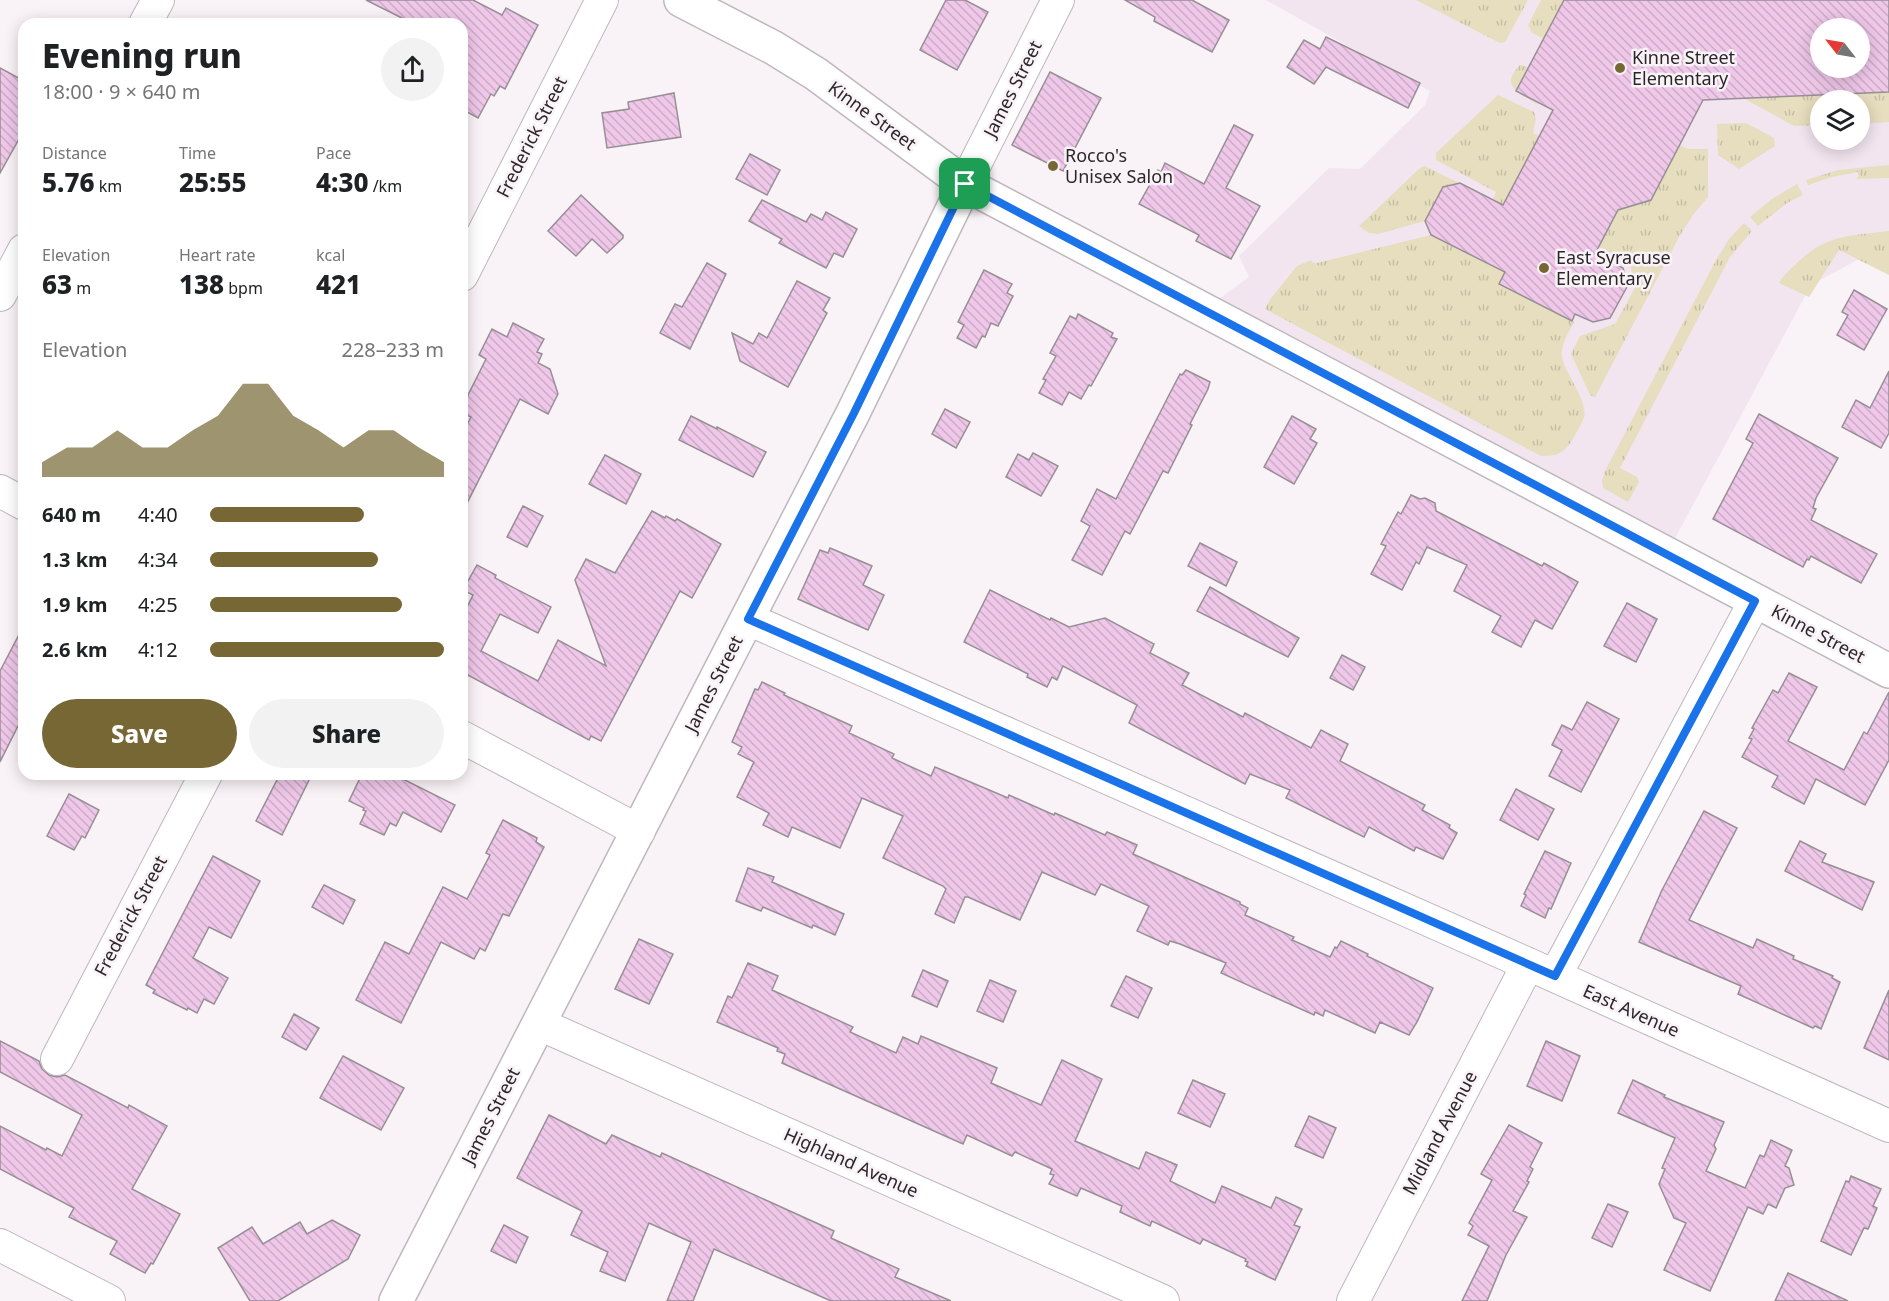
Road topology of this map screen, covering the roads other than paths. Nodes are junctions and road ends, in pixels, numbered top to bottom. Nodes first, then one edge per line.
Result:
1 (158, 0) edge
2 (602, 0) edge
3 (681, 0) edge
4 (1058, 0) edge
5 (148, 18) edge
6 (965, 184) junction
7 (18, 261) edge
8 (468, 263) edge
9 (0, 295) edge
10 (0, 491) edge
11 (18, 501) edge
12 (1755, 601) junction
13 (748, 619) junction
14 (1888, 668) edge
15 (468, 740) edge
16 (203, 780) edge
17 (639, 831) junction
18 (1542, 970) junction
19 (539, 1024) junction
20 (57, 1059) dead end
21 (1889, 1126) edge
22 (4, 1256) edge
23 (109, 1301) edge
24 (396, 1301) edge
25 (1163, 1301) edge
26 (1353, 1301) edge

1 - 5 street
2 - 8 street, Frederick Street
3 - 6 street, Kinne Street
4 - 6 street, James Street
6 - 12 street, Kinne Street
6 - 13 street, James Street
7 - 9 street
10 - 11 street
12 - 14 street, Kinne Street
12 - 18 street, Midland Avenue
13 - 17 street, James Street
13 - 18 street, East Avenue
15 - 17 street
16 - 20 street, Frederick Street
17 - 19 street, James Street
18 - 21 street, East Avenue
18 - 26 street, Midland Avenue
19 - 24 street, James Street
19 - 25 street, Highland Avenue
22 - 23 street

